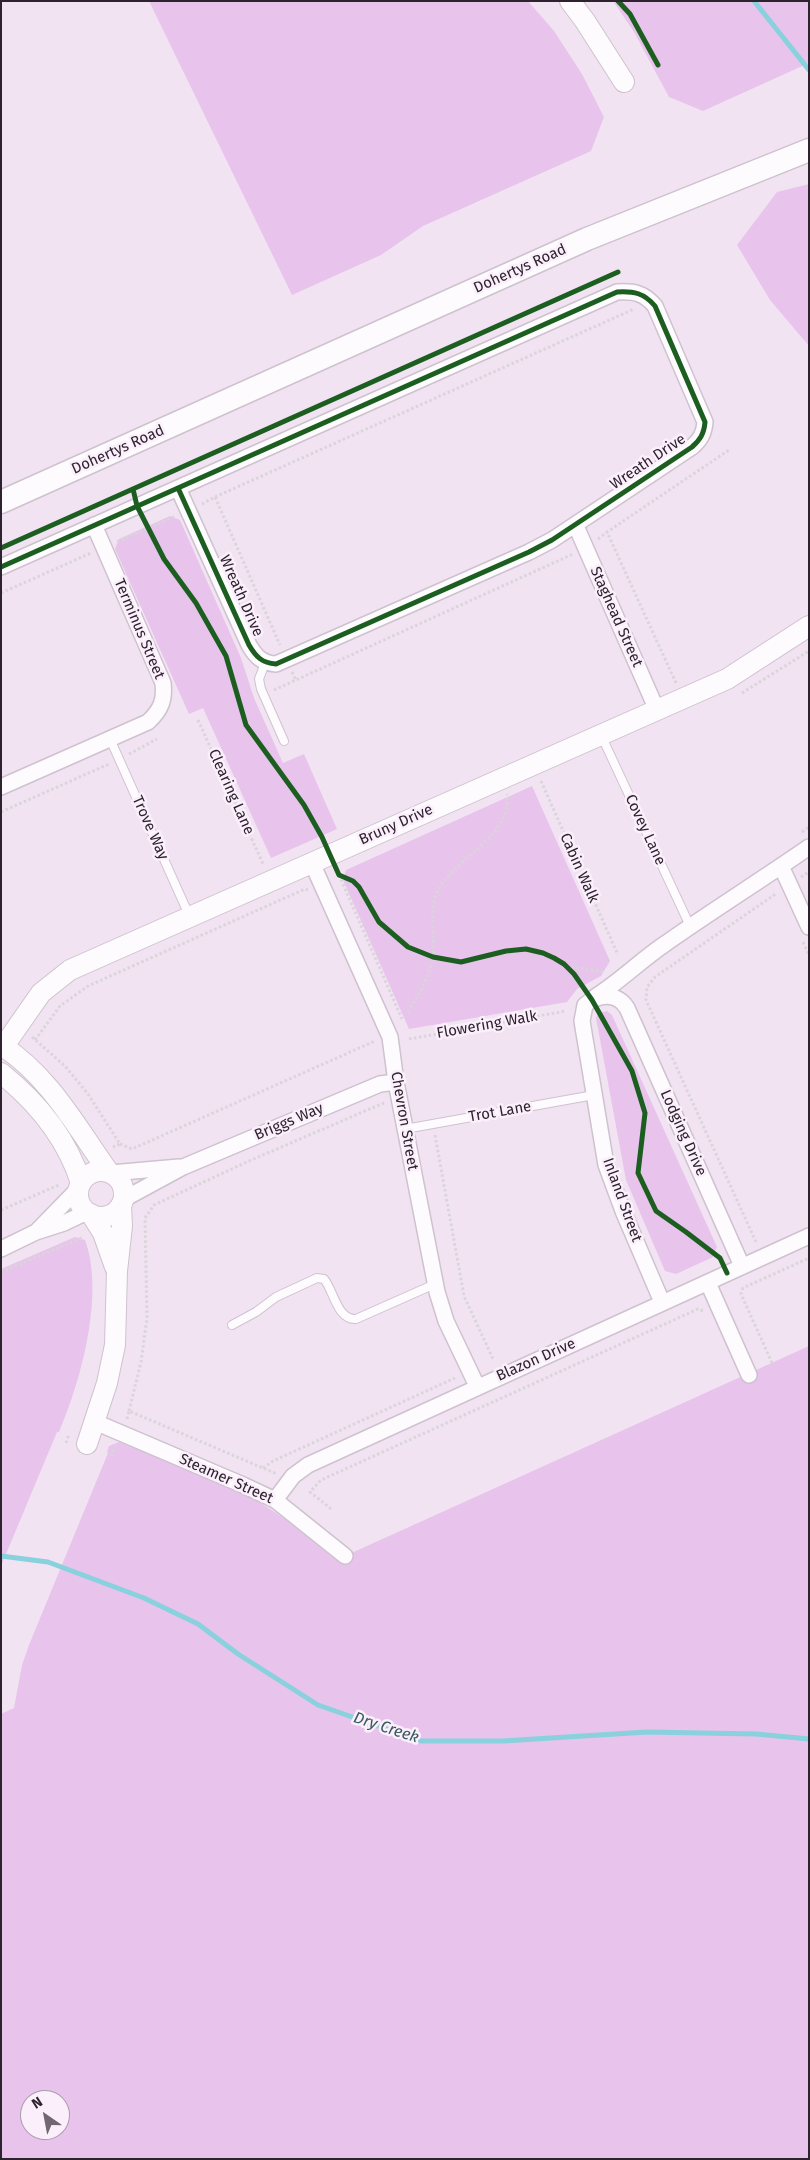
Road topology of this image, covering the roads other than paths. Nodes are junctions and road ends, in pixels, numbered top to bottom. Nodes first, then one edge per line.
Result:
1 (570, 1) edge
2 (624, 82) dead end
3 (809, 150) edge
4 (235, 398) junction
5 (178, 488) junction
6 (1, 489) edge
7 (1, 502) edge
8 (94, 525) junction
9 (576, 526) junction
10 (1, 567) edge
11 (809, 626) edge
12 (265, 663) junction
13 (656, 708) junction
14 (600, 734) junction
15 (110, 739) junction
16 (284, 741) dead end
17 (1, 787) edge
18 (809, 847) edge
19 (321, 859) junction
20 (781, 866) junction
21 (190, 917) junction
22 (690, 926) junction
23 (809, 928) edge
24 (636, 964) junction
25 (594, 998) junction
26 (616, 998) junction
27 (3, 1046) edge
28 (1, 1073) edge
29 (392, 1082) junction
30 (594, 1095) junction
31 (405, 1129) junction
32 (183, 1167) junction
33 (110, 1172) junction
34 (80, 1185) junction
35 (122, 1202) junction
36 (89, 1213) junction
37 (36, 1232) junction
38 (809, 1236) edge
39 (1, 1250) edge
40 (742, 1266) junction
41 (116, 1271) junction
42 (708, 1283) junction
43 (435, 1284) junction
44 (662, 1302) junction
45 (232, 1325) dead end
46 (748, 1375) dead end
47 (477, 1386) junction
48 (95, 1422) junction
49 (87, 1444) dead end
50 (274, 1500) junction
51 (345, 1556) dead end

1 - 2 street
3 - 4 main road, Dohertys Road
4 - 6 main road, Dohertys Road
4 - 7 main road, Dohertys Road
5 - 8 street, Wreath Drive
5 - 9 street, Wreath Drive
5 - 12 street, Wreath Drive
8 - 10 street, Wreath Drive
8 - 15 street, Terminus Street
9 - 12 street, Wreath Drive
9 - 13 street, Staghead Street
11 - 13 street, Bruny Drive
12 - 16 lane
13 - 14 street, Bruny Drive
14 - 19 street, Bruny Drive
14 - 22 lane, Covey Lane
15 - 17 street, Terminus Street
15 - 21 lane, Trove Way
18 - 20 street
19 - 21 street, Bruny Drive
19 - 29 street, Chevron Street
20 - 22 street
20 - 23 street
21 - 27 street, Bruny Drive
22 - 24 street
24 - 25 street
24 - 26 street
25 - 26 street
25 - 30 street, Inland Street
26 - 40 street, Lodging Drive
27 - 33 street
28 - 34 street
29 - 31 street, Chevron Street
29 - 32 street, Briggs Way
30 - 31 lane, Trot Lane
30 - 44 street, Inland Street
31 - 43 street, Chevron Street
32 - 33 street, Briggs Way
32 - 35 street, Briggs Way
33 - 34 street
33 - 35 street
34 - 36 street
34 - 37 street
35 - 36 street
35 - 41 street
36 - 37 street
36 - 41 street
37 - 39 street
38 - 40 street, Blazon Drive
40 - 42 street, Blazon Drive
41 - 48 street
42 - 44 street, Blazon Drive
42 - 46 street
43 - 45 lane
43 - 47 street, Chevron Street
44 - 47 street, Blazon Drive
47 - 50 street, Blazon Drive
48 - 49 street
48 - 50 street, Steamer Street
50 - 51 street, Steamer Street

